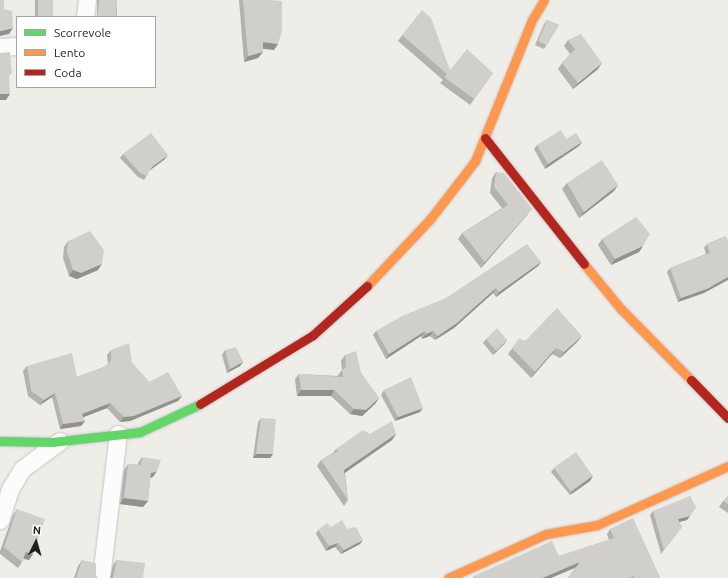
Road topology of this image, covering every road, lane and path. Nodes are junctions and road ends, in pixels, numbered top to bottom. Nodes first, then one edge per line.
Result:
1 (87, 0) edge
2 (544, 0) edge
3 (85, 16) edge
4 (16, 46) edge
5 (0, 47) edge
6 (485, 138) junction
7 (728, 418) edge
8 (118, 434) junction
9 (60, 440) junction
10 (0, 442) edge
11 (728, 466) edge
12 (0, 520) edge
13 (101, 578) edge
14 (448, 578) edge

1 - 3 street
2 - 6 main road
4 - 5 street
6 - 7 main road
6 - 8 main road
8 - 9 main road
8 - 13 street
9 - 10 main road
9 - 12 street
11 - 14 main road

